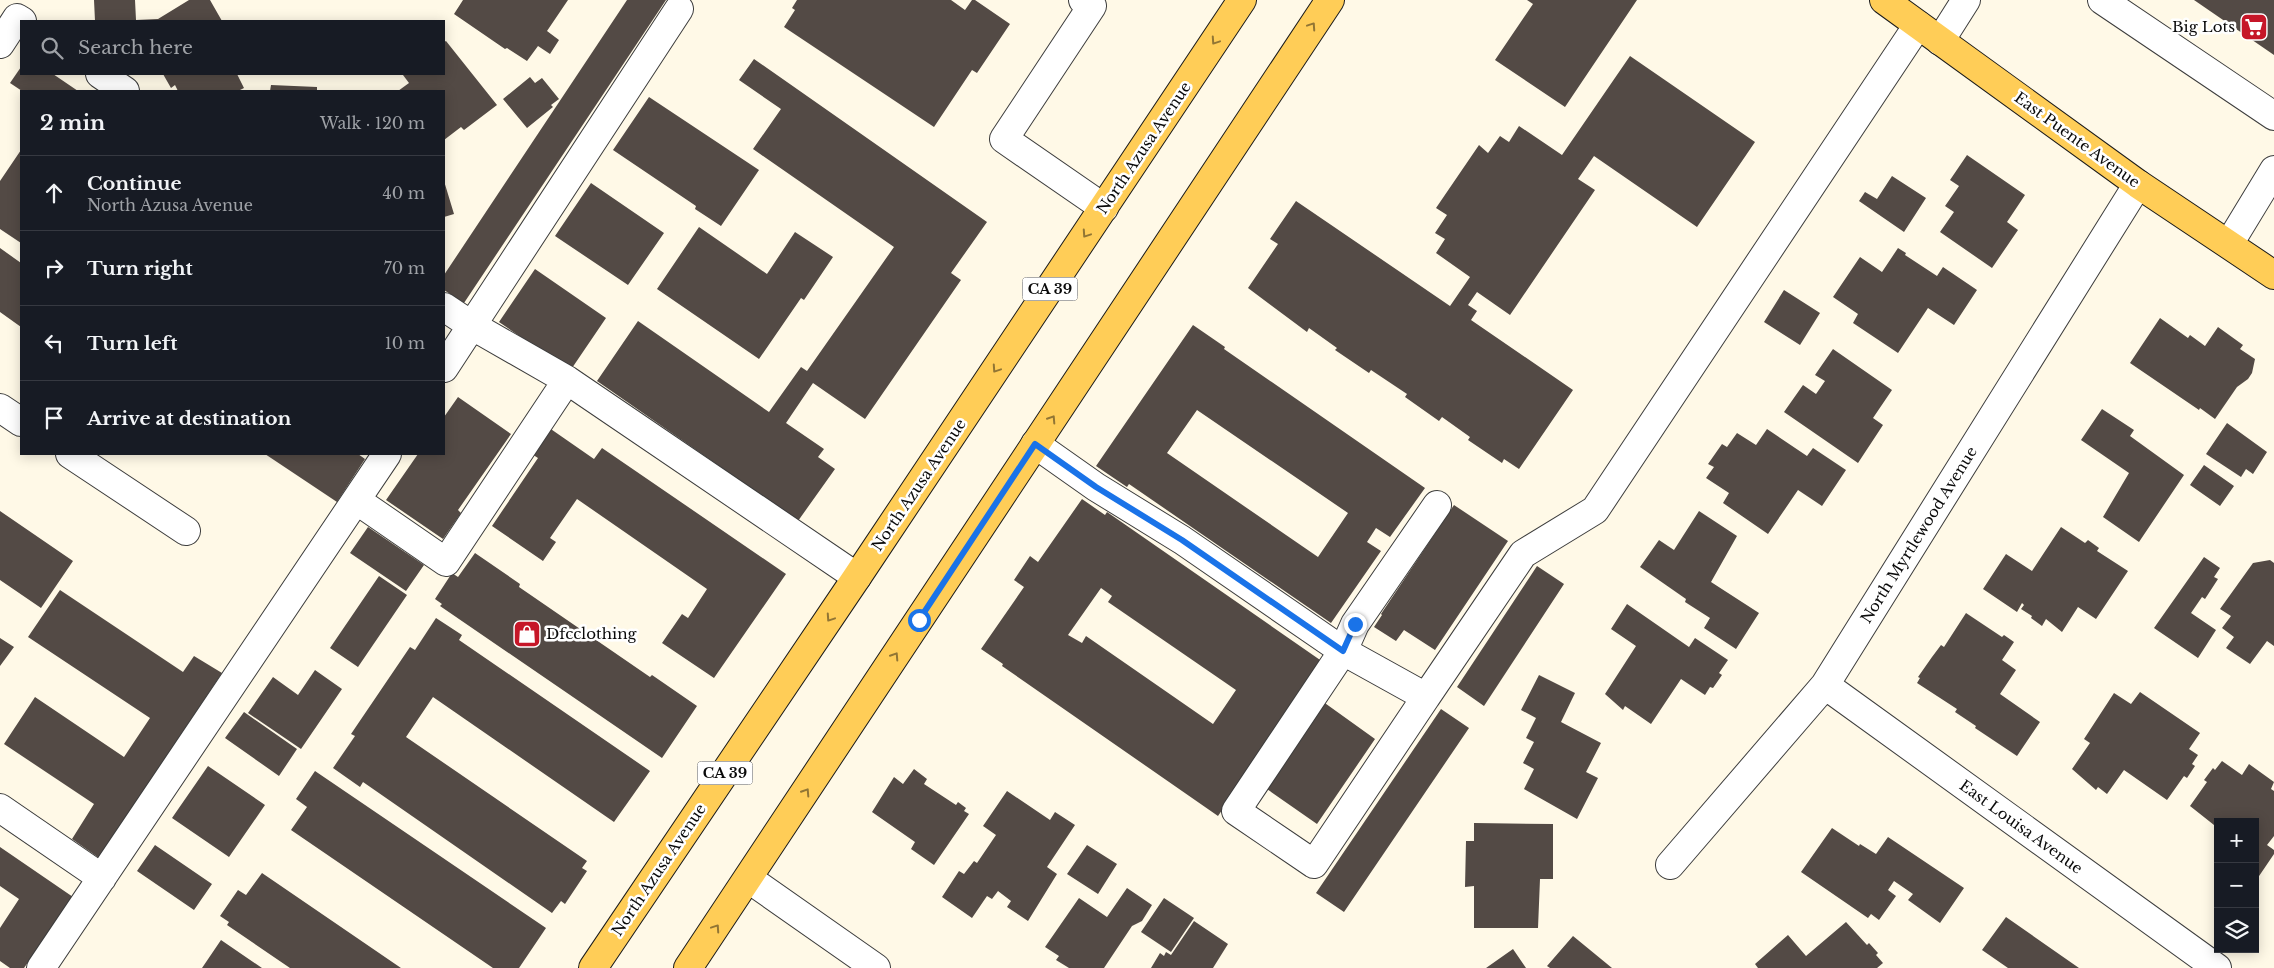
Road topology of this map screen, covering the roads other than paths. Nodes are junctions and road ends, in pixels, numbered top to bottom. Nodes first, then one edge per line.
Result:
1 (1242, 0) edge
2 (1330, 0) edge
3 (1884, 0) edge
4 (1966, 0) edge
5 (2102, 0) edge
6 (1090, 2) edge
7 (679, 9) dead end
8 (20, 20) edge
9 (1918, 25) junction
10 (1940, 41) junction
11 (0, 44) edge
12 (102, 75) edge
13 (124, 90) edge
14 (2274, 116) edge
15 (2274, 170) edge
16 (2138, 184) junction
17 (1104, 208) junction
18 (2229, 244) junction
19 (2274, 274) edge
20 (445, 308) edge
21 (471, 325) junction
22 (445, 366) edge
23 (566, 380) junction
24 (0, 408) edge
25 (20, 421) edge
26 (1035, 444) junction
27 (72, 455) edge
28 (387, 455) edge
29 (356, 500) junction
30 (1437, 505) dead end
31 (186, 531) dead end
32 (857, 577) junction
33 (1343, 651) junction
34 (1825, 685) junction
35 (1426, 697) junction
36 (0, 808) edge
37 (1670, 865) dead end
38 (102, 878) junction
39 (749, 879) junction
40 (41, 968) edge
41 (593, 968) edge
42 (688, 968) edge
43 (876, 968) edge
44 (2217, 968) edge

1 -> 17 main road, North Azusa Avenue / CA 39
26 -> 2 main road
3 - 9 main road, East Puente Avenue
4 - 10 street
5 - 14 street
6 - 17 street
7 - 21 street
8 - 11 street
9 - 10 main road, East Puente Avenue
9 - 35 street
10 - 16 main road, East Puente Avenue
12 - 13 street
15 - 18 street
16 - 18 main road, East Puente Avenue
16 - 34 street, North Myrtlewood Avenue
17 -> 32 main road, North Azusa Avenue / CA 39
18 - 19 main road, East Puente Avenue
20 - 21 street
21 - 22 street
21 - 23 street
23 - 29 street
23 - 32 street
24 - 25 street
26 - 33 street
39 -> 26 main road
27 - 31 street
28 - 29 street
29 - 38 street
30 - 33 street
32 -> 41 main road, North Azusa Avenue / CA 39
33 - 35 street
33 - 35 street
34 - 37 street, North Myrtlewood Avenue
34 - 44 street, East Louisa Avenue
36 - 38 street
38 - 40 street
42 -> 39 main road
39 - 43 street

